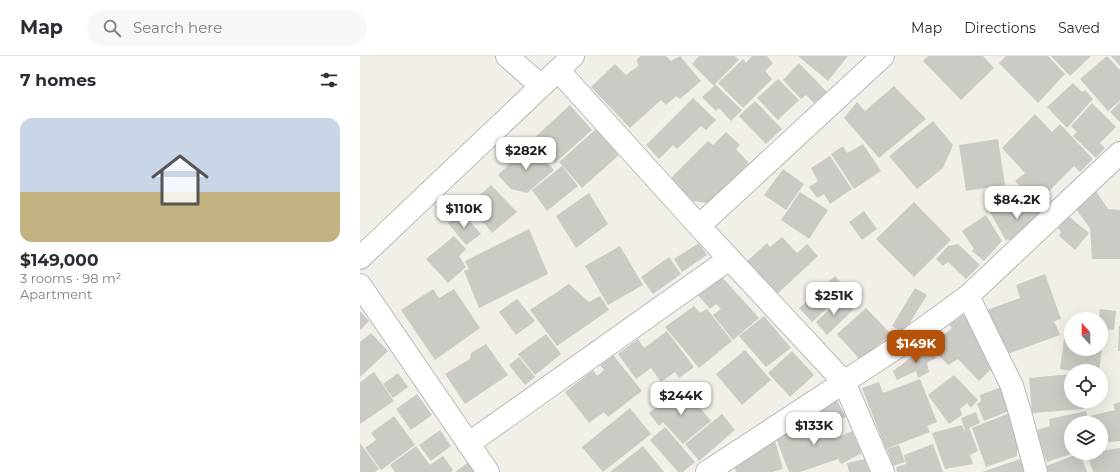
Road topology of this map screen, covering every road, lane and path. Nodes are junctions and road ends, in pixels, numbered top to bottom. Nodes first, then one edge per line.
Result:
1 (507, 56) edge
2 (884, 56) edge
3 (566, 63) edge
4 (541, 86) junction
5 (1120, 153) edge
6 (699, 226) junction
7 (360, 258) edge
8 (729, 259) junction
9 (360, 285) edge
10 (968, 296) junction
11 (844, 382) junction
12 (468, 444) junction
13 (488, 472) edge
14 (708, 472) edge
15 (883, 472) edge
16 (1036, 472) edge

1 - 4 street
2 - 6 street
3 - 4 street
3 - 6 street
4 - 7 street
5 - 10 street
6 - 8 street
8 - 11 street
8 - 12 street
9 - 12 street
10 - 11 street
10 - 16 street
11 - 14 street
11 - 15 street
12 - 13 street

